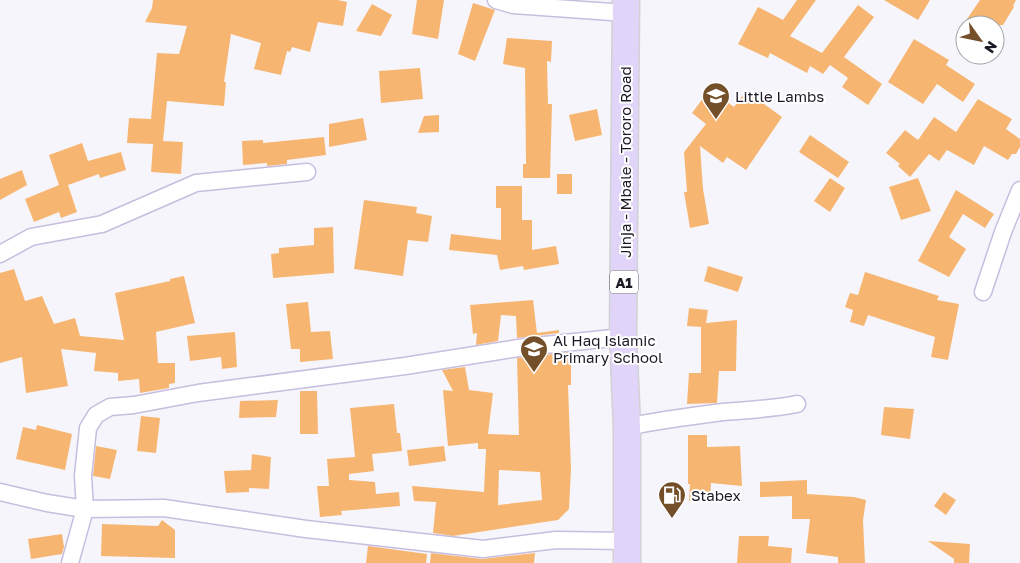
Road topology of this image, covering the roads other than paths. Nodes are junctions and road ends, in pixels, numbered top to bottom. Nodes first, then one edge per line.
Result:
1 (496, 0) edge
2 (626, 6) edge
3 (307, 172) dead end
4 (1020, 190) edge
5 (0, 254) edge
6 (983, 292) dead end
7 (623, 337) junction
8 (796, 404) dead end
9 (627, 426) junction
10 (0, 492) edge
11 (85, 509) junction
12 (626, 552) edge
13 (70, 563) edge

1 - 2 street
2 - 7 main road, Jinja - Mbale - Tororo Road / A1
3 - 5 street
4 - 6 street
7 - 9 main road, Jinja - Mbale - Tororo Road / A1
7 - 11 street
8 - 9 street
9 - 12 main road, Jinja - Mbale - Tororo Road / A1
10 - 11 street
11 - 12 street
11 - 13 street

